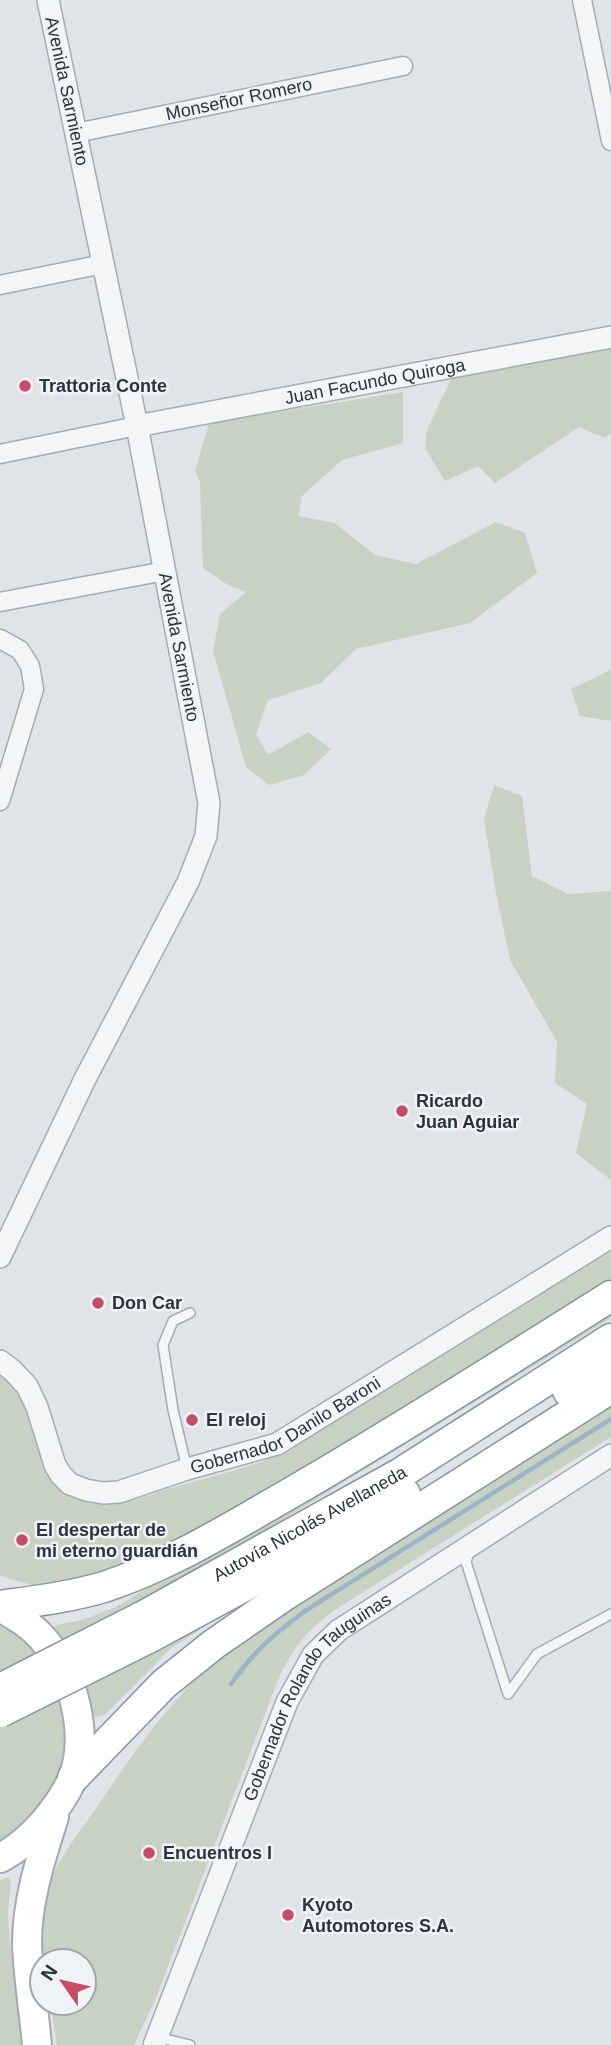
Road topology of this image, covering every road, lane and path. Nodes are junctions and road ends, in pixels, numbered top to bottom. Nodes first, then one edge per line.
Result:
1 (48, 0) edge
2 (582, 0) edge
3 (402, 66) dead end
4 (76, 133) junction
5 (611, 141) edge
6 (103, 264) junction
7 (0, 285) edge
8 (611, 337) edge
9 (137, 426) junction
10 (0, 454) edge
11 (165, 571) junction
12 (0, 602) edge
13 (0, 639) edge
14 (0, 801) edge
15 (611, 1237) edge
16 (0, 1256) edge
17 (611, 1296) edge
18 (190, 1313) dead end
19 (611, 1339) edge
20 (0, 1361) edge
21 (611, 1364) edge
22 (611, 1388) edge
23 (611, 1455) edge
24 (187, 1469) junction
25 (471, 1545) junction
26 (0, 1606) edge
27 (611, 1614) edge
28 (147, 1626) junction
29 (0, 1689) edge
30 (0, 1712) edge
31 (73, 1778) junction
32 (57, 1807) junction
33 (0, 1858) edge
34 (155, 2041) edge
35 (37, 2045) edge
36 (190, 2045) edge

1 - 4 street, Avenida Sarmiento
2 - 5 street
3 - 4 street, Monseñor Romero
4 - 6 street, Avenida Sarmiento
6 - 7 street
6 - 9 street, Avenida Sarmiento
8 - 9 street, Juan Facundo Quiroga
9 - 10 street
9 - 11 street, Avenida Sarmiento
11 - 12 street
11 - 16 street, Avenida Sarmiento
13 - 14 street
15 - 24 street, Gobernador Danilo Baroni
17 - 26 highway
18 - 24 lane
19 - 28 highway, Autovía Nicolás Avellaneda
20 - 24 street, Gobernador Danilo Baroni
21 - 28 highway, Autovía Nicolás Avellaneda
22 - 31 highway
23 - 25 street, Gobernador Rolando Tauguinas
25 - 27 lane
25 - 34 street, Gobernador Rolando Tauguinas
26 - 31 main road
28 - 29 highway, Autovía Nicolás Avellaneda, bridge
28 - 30 highway, Autovía Nicolás Avellaneda, bridge
31 - 32 main road
32 - 33 main road
32 - 35 main road
34 - 36 lane

